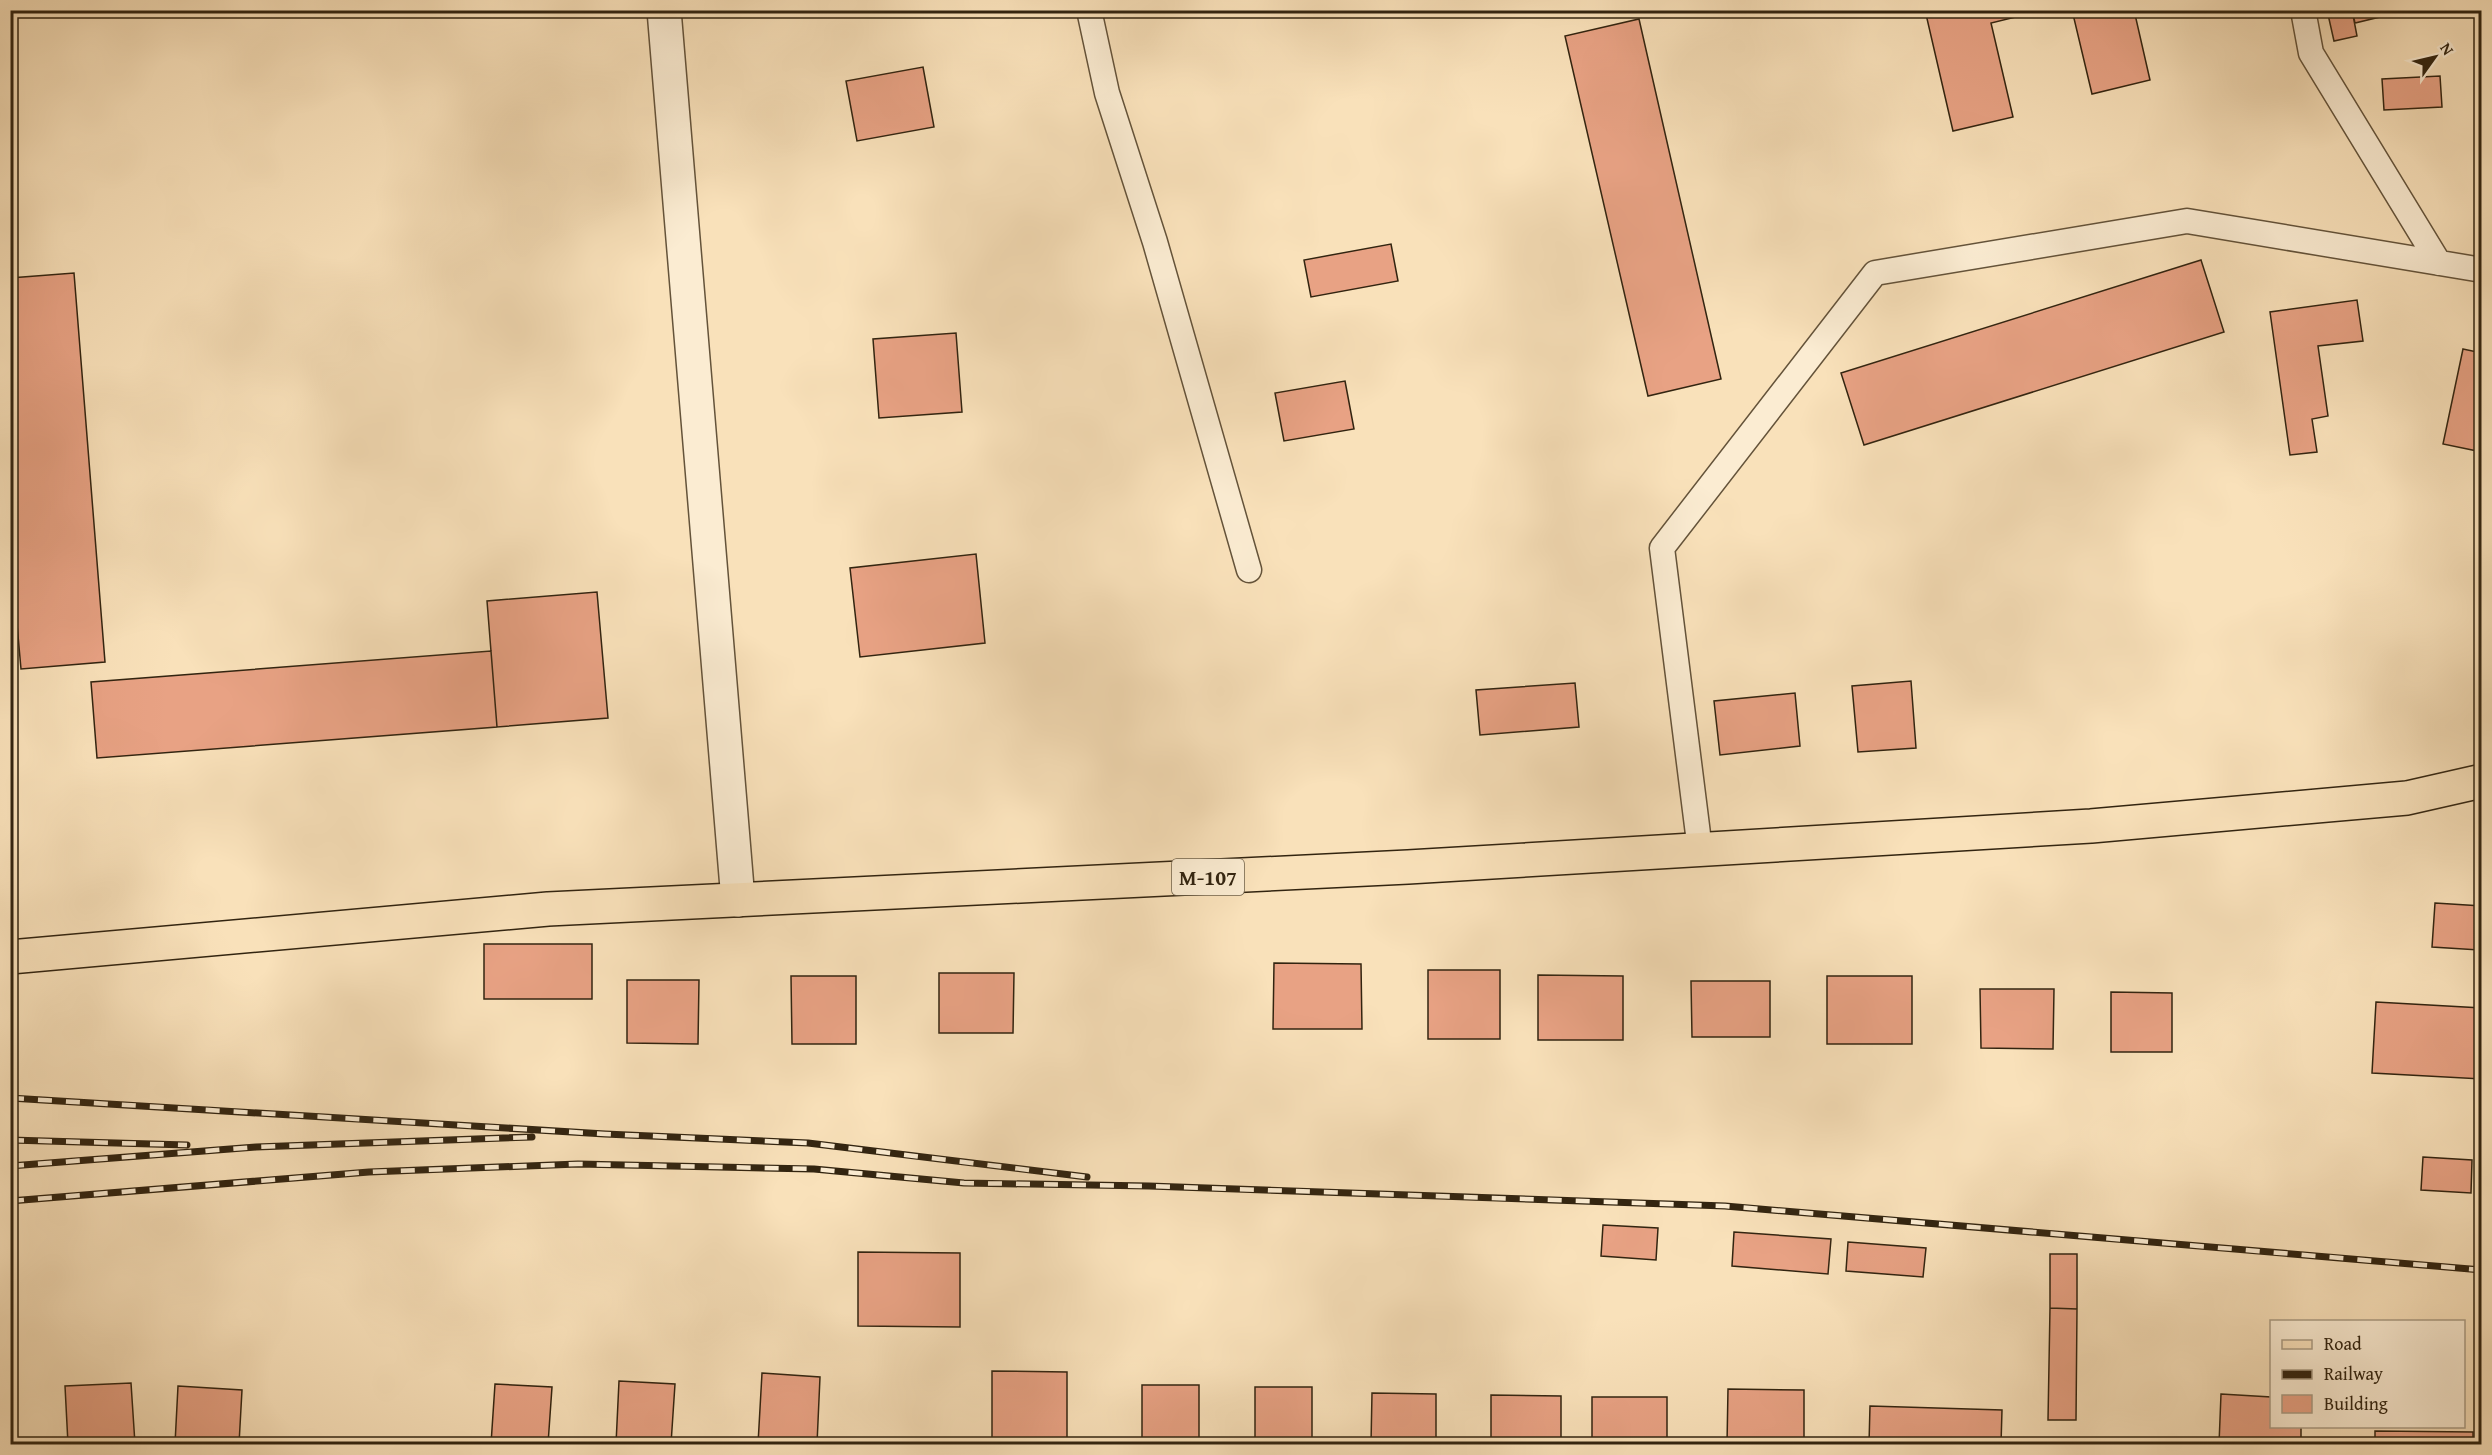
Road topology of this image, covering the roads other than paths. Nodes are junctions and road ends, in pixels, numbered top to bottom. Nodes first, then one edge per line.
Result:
1 (664, 10) edge
2 (1089, 10) edge
3 (2303, 10) edge
4 (2439, 263) junction
5 (2481, 270) edge
6 (1249, 570) dead end
7 (2481, 781) edge
8 (1700, 850) junction
9 (738, 900) junction
10 (10, 957) edge

1 - 9 street
2 - 6 lane
3 - 4 lane
4 - 5 lane
4 - 8 lane
7 - 8 main road, М-107
8 - 9 main road, М-107
9 - 10 main road, М-107

